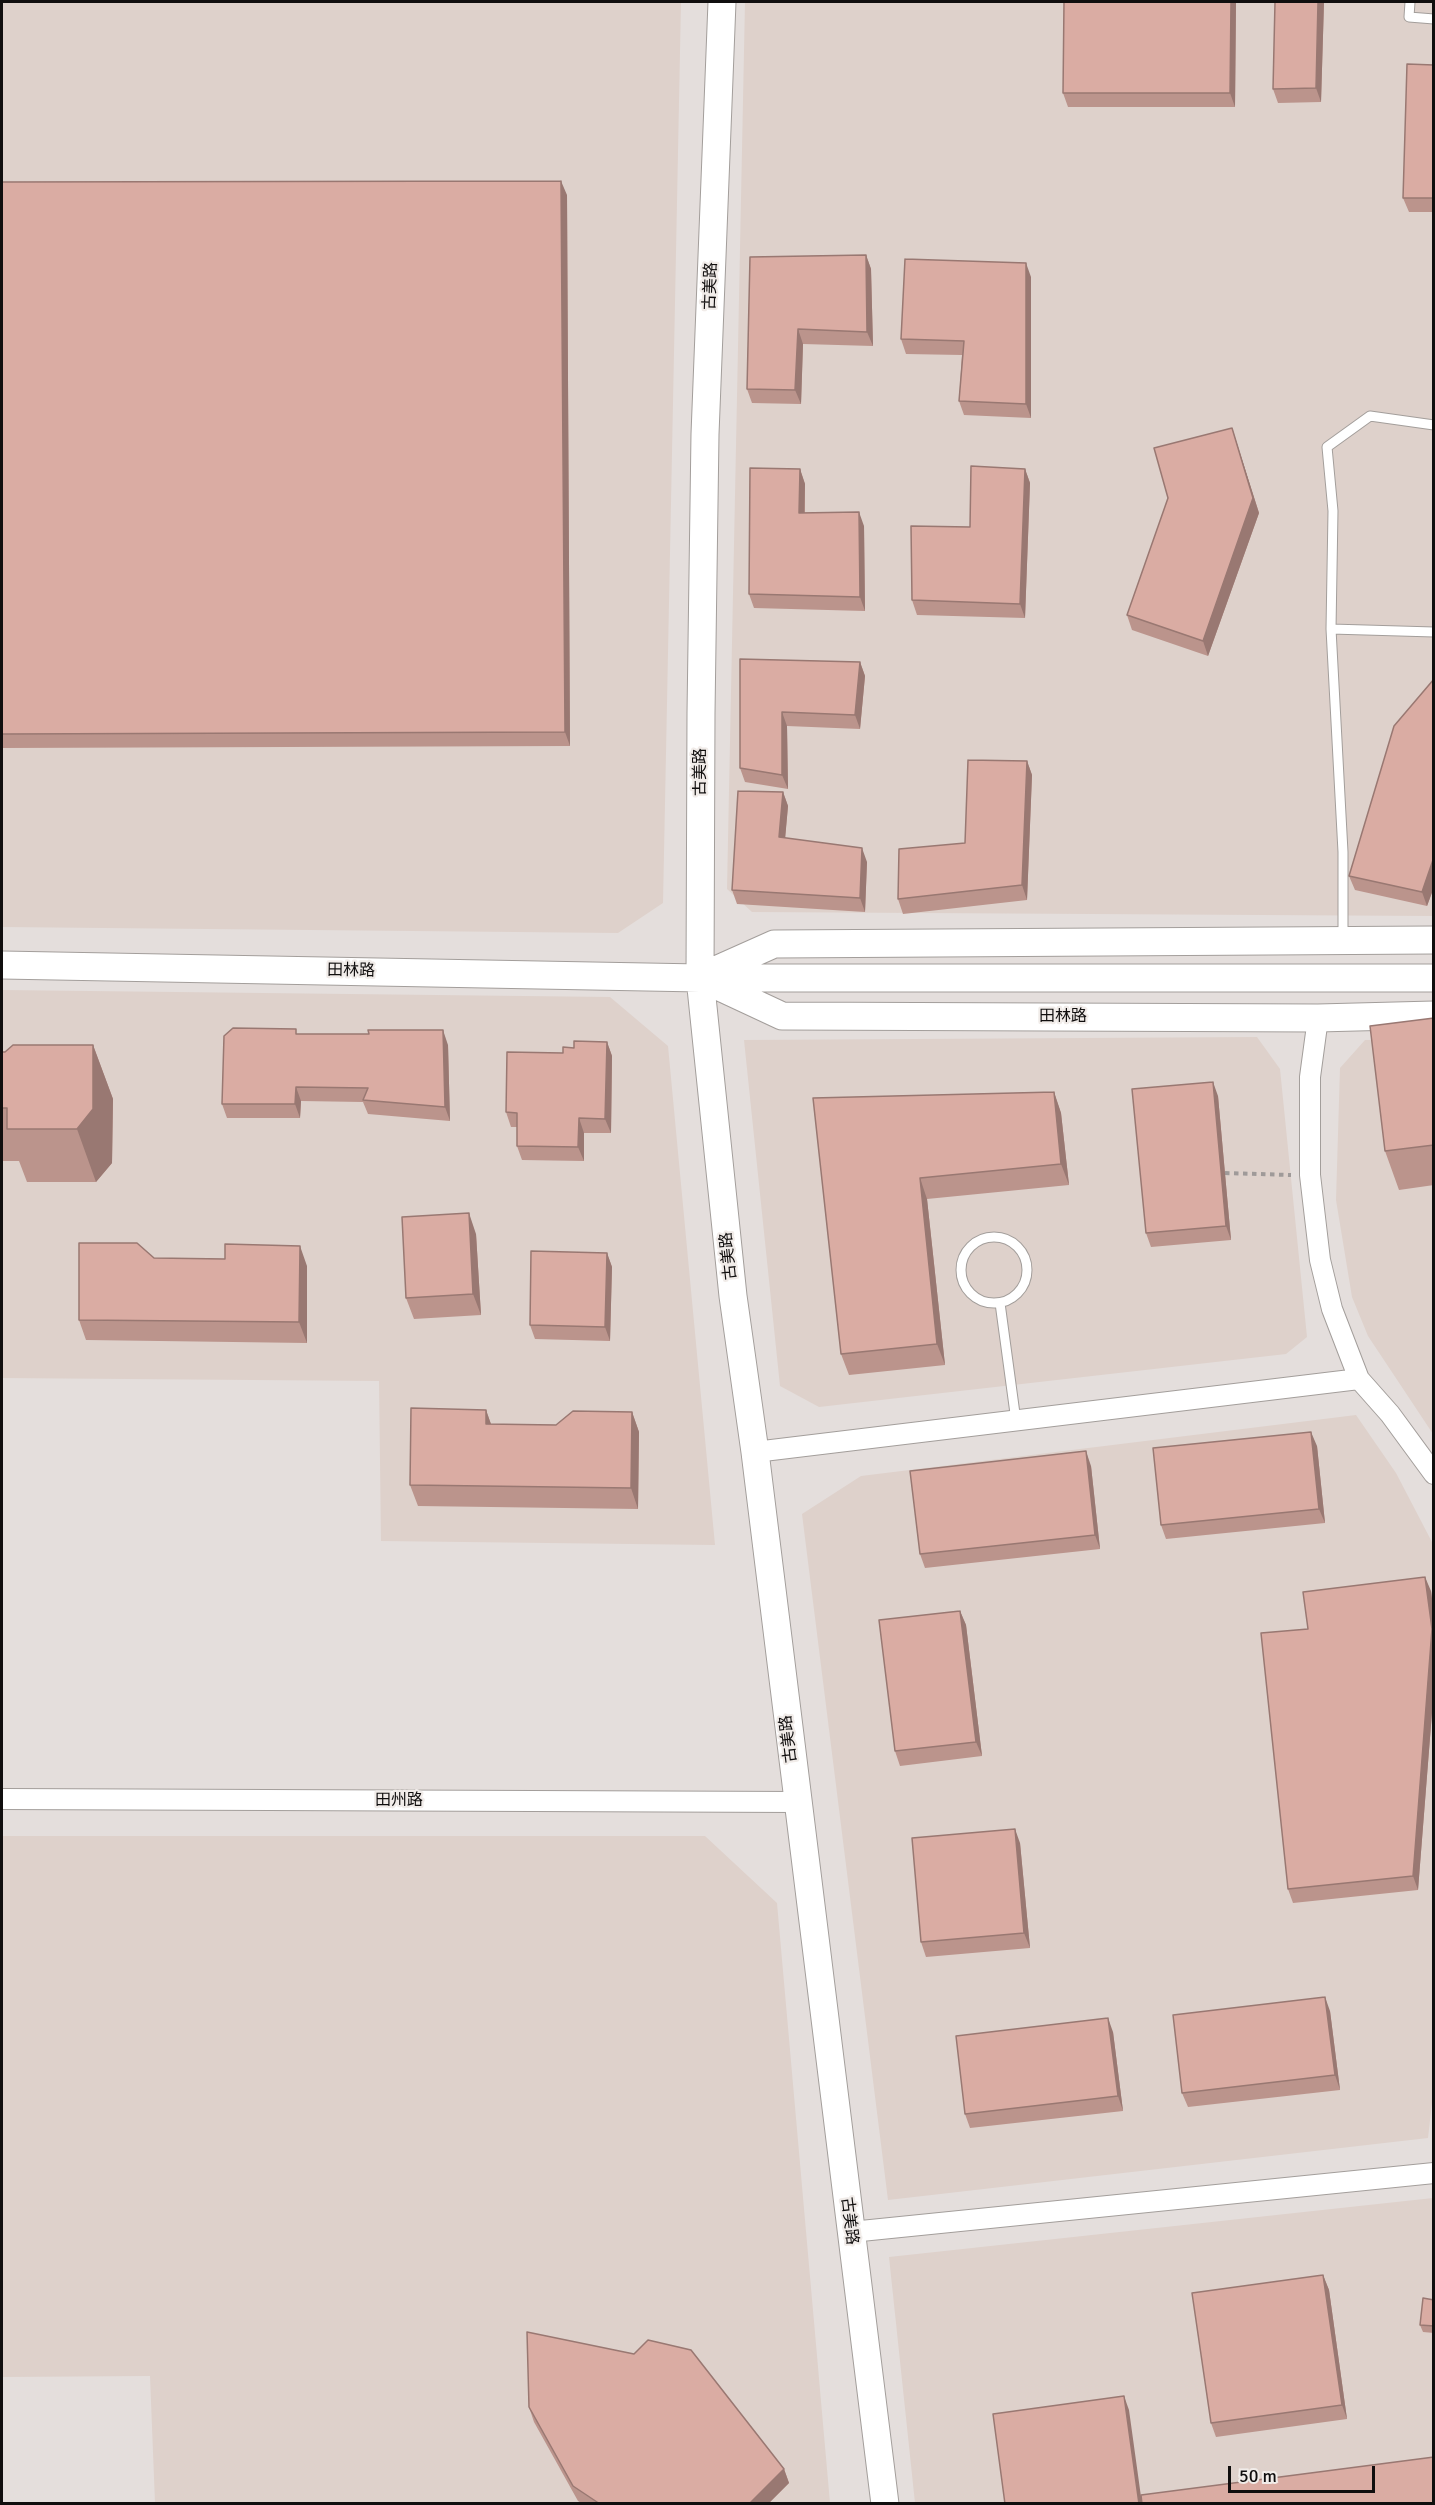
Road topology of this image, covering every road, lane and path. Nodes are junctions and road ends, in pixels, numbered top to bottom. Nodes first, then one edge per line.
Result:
1 (722, 2) edge
2 (1410, 2) edge
3 (1434, 19) edge
4 (1434, 425) edge
5 (1331, 629) junction
6 (1434, 632) edge
7 (1343, 940) junction
8 (1434, 940) edge
9 (2, 965) edge
10 (700, 978) junction
11 (1434, 978) edge
12 (1434, 1015) edge
13 (1318, 1018) junction
14 (1225, 1173) dead end
15 (1310, 1175) junction
16 (1000, 1303) junction
17 (1359, 1379) junction
18 (1016, 1420) junction
19 (755, 1452) junction
20 (1434, 1474) edge
21 (2, 1799) edge
22 (797, 1802) junction
23 (1434, 2173) edge
24 (851, 2232) junction
25 (885, 2504) edge

1 - 10 street, 古美路
2 - 3 lane
4 - 5 lane
5 - 6 lane
5 - 7 lane
7 - 8 street, 田林路
7 - 10 street, 田林路
9 - 10 street, 田林路
10 - 11 street, 田林路
10 - 13 street, 田林路
10 - 19 street, 古美路
12 - 13 street, 田林路
13 - 15 street
14 - 15 path
15 - 17 street
16 - 16 lane
16 - 18 lane
17 - 18 street
17 - 20 street
18 - 19 street
19 - 22 street, 古美路
21 - 22 street, 田州路
22 - 24 street, 古美路
23 - 24 street
24 - 25 street, 古美路

